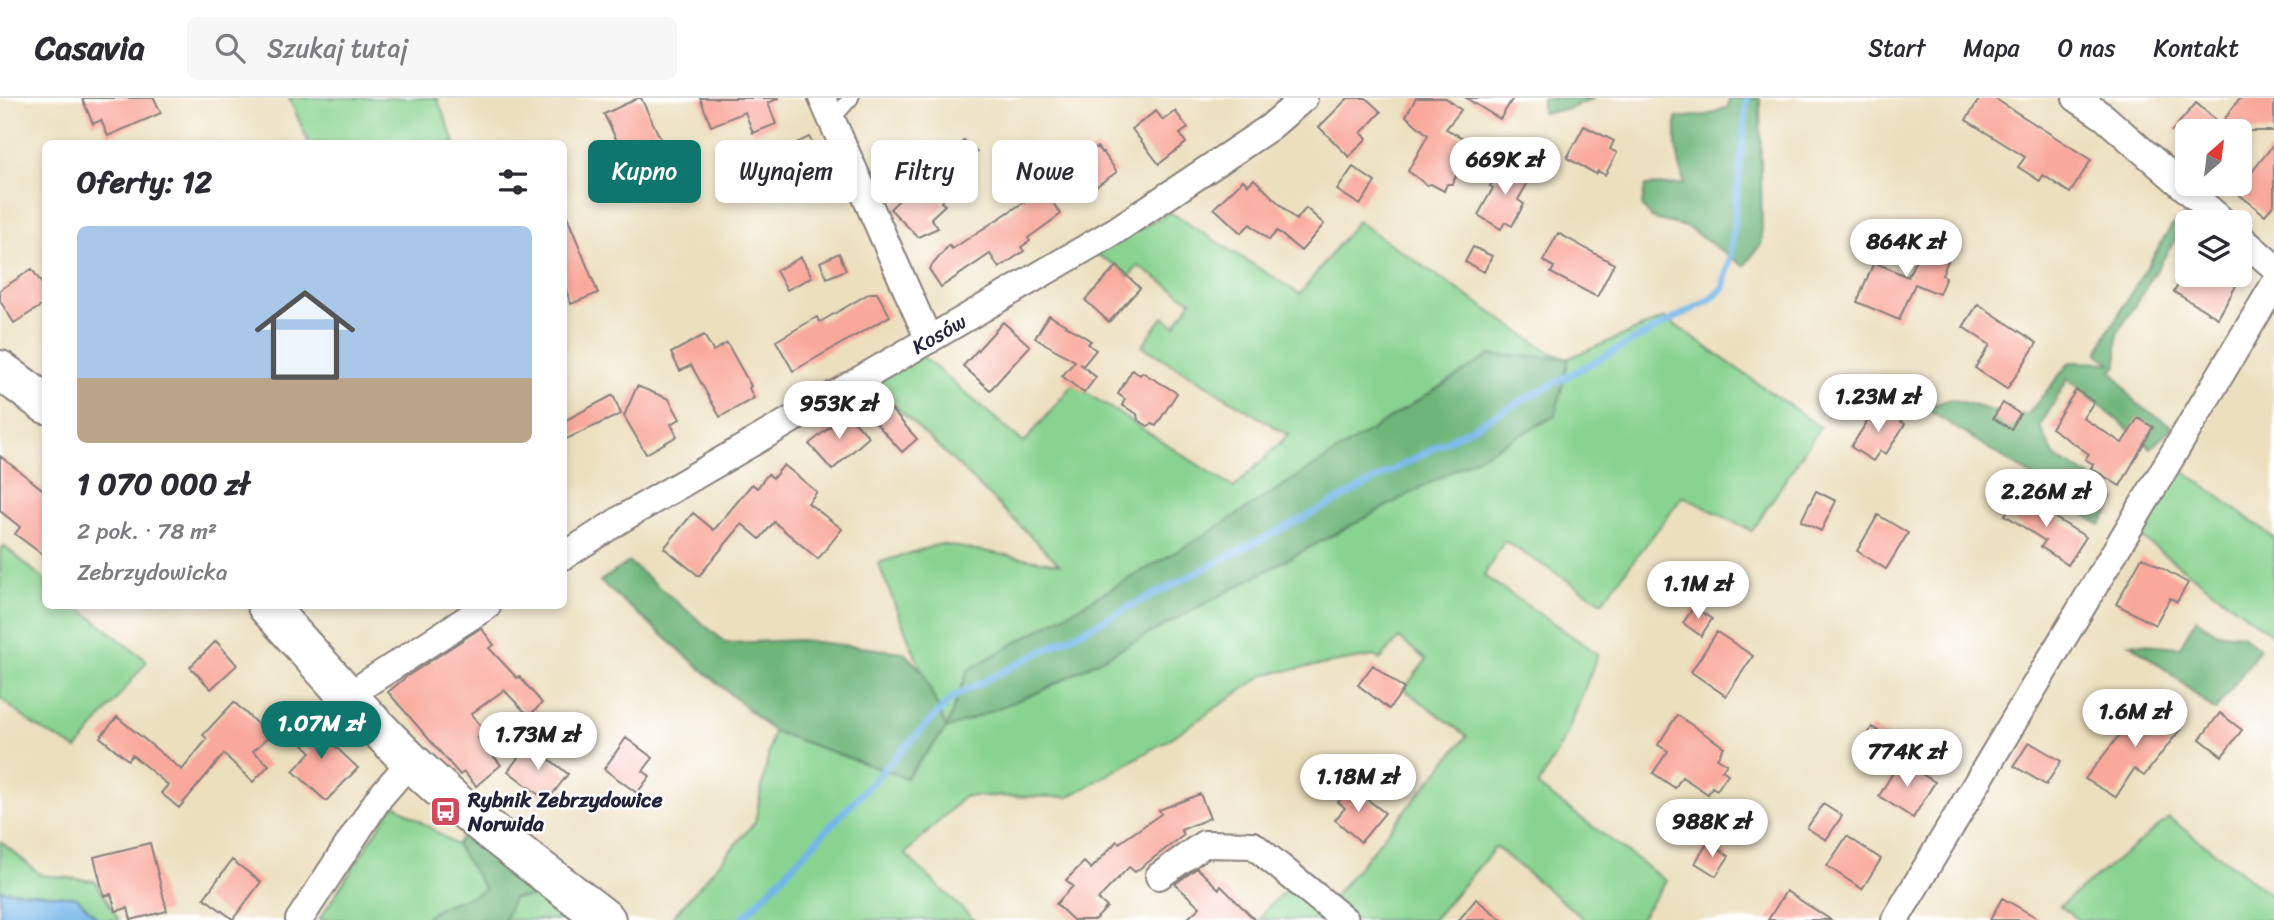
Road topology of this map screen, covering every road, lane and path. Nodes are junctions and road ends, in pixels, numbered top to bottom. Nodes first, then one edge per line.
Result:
1 (851, 98) edge
2 (1304, 98) edge
3 (2076, 98) edge
4 (827, 109) edge
5 (2210, 210) edge
6 (2252, 248) edge
7 (2274, 267) edge
8 (2274, 285) edge
9 (929, 340) junction
10 (0, 370) edge
11 (42, 401) edge
12 (567, 554) edge
13 (270, 609) edge
14 (482, 609) edge
15 (347, 696) junction
16 (411, 761) junction
17 (1159, 876) dead end
18 (299, 920) edge
19 (606, 920) edge
20 (1345, 920) edge
21 (1895, 920) edge

1 - 4 lane
2 - 9 street, Kosów
3 - 5 street
4 - 9 street
6 - 7 street
8 - 21 street
9 - 12 street, Kosów
10 - 11 street
13 - 15 street
14 - 15 street
15 - 16 street
16 - 18 street
16 - 19 street
17 - 20 street

